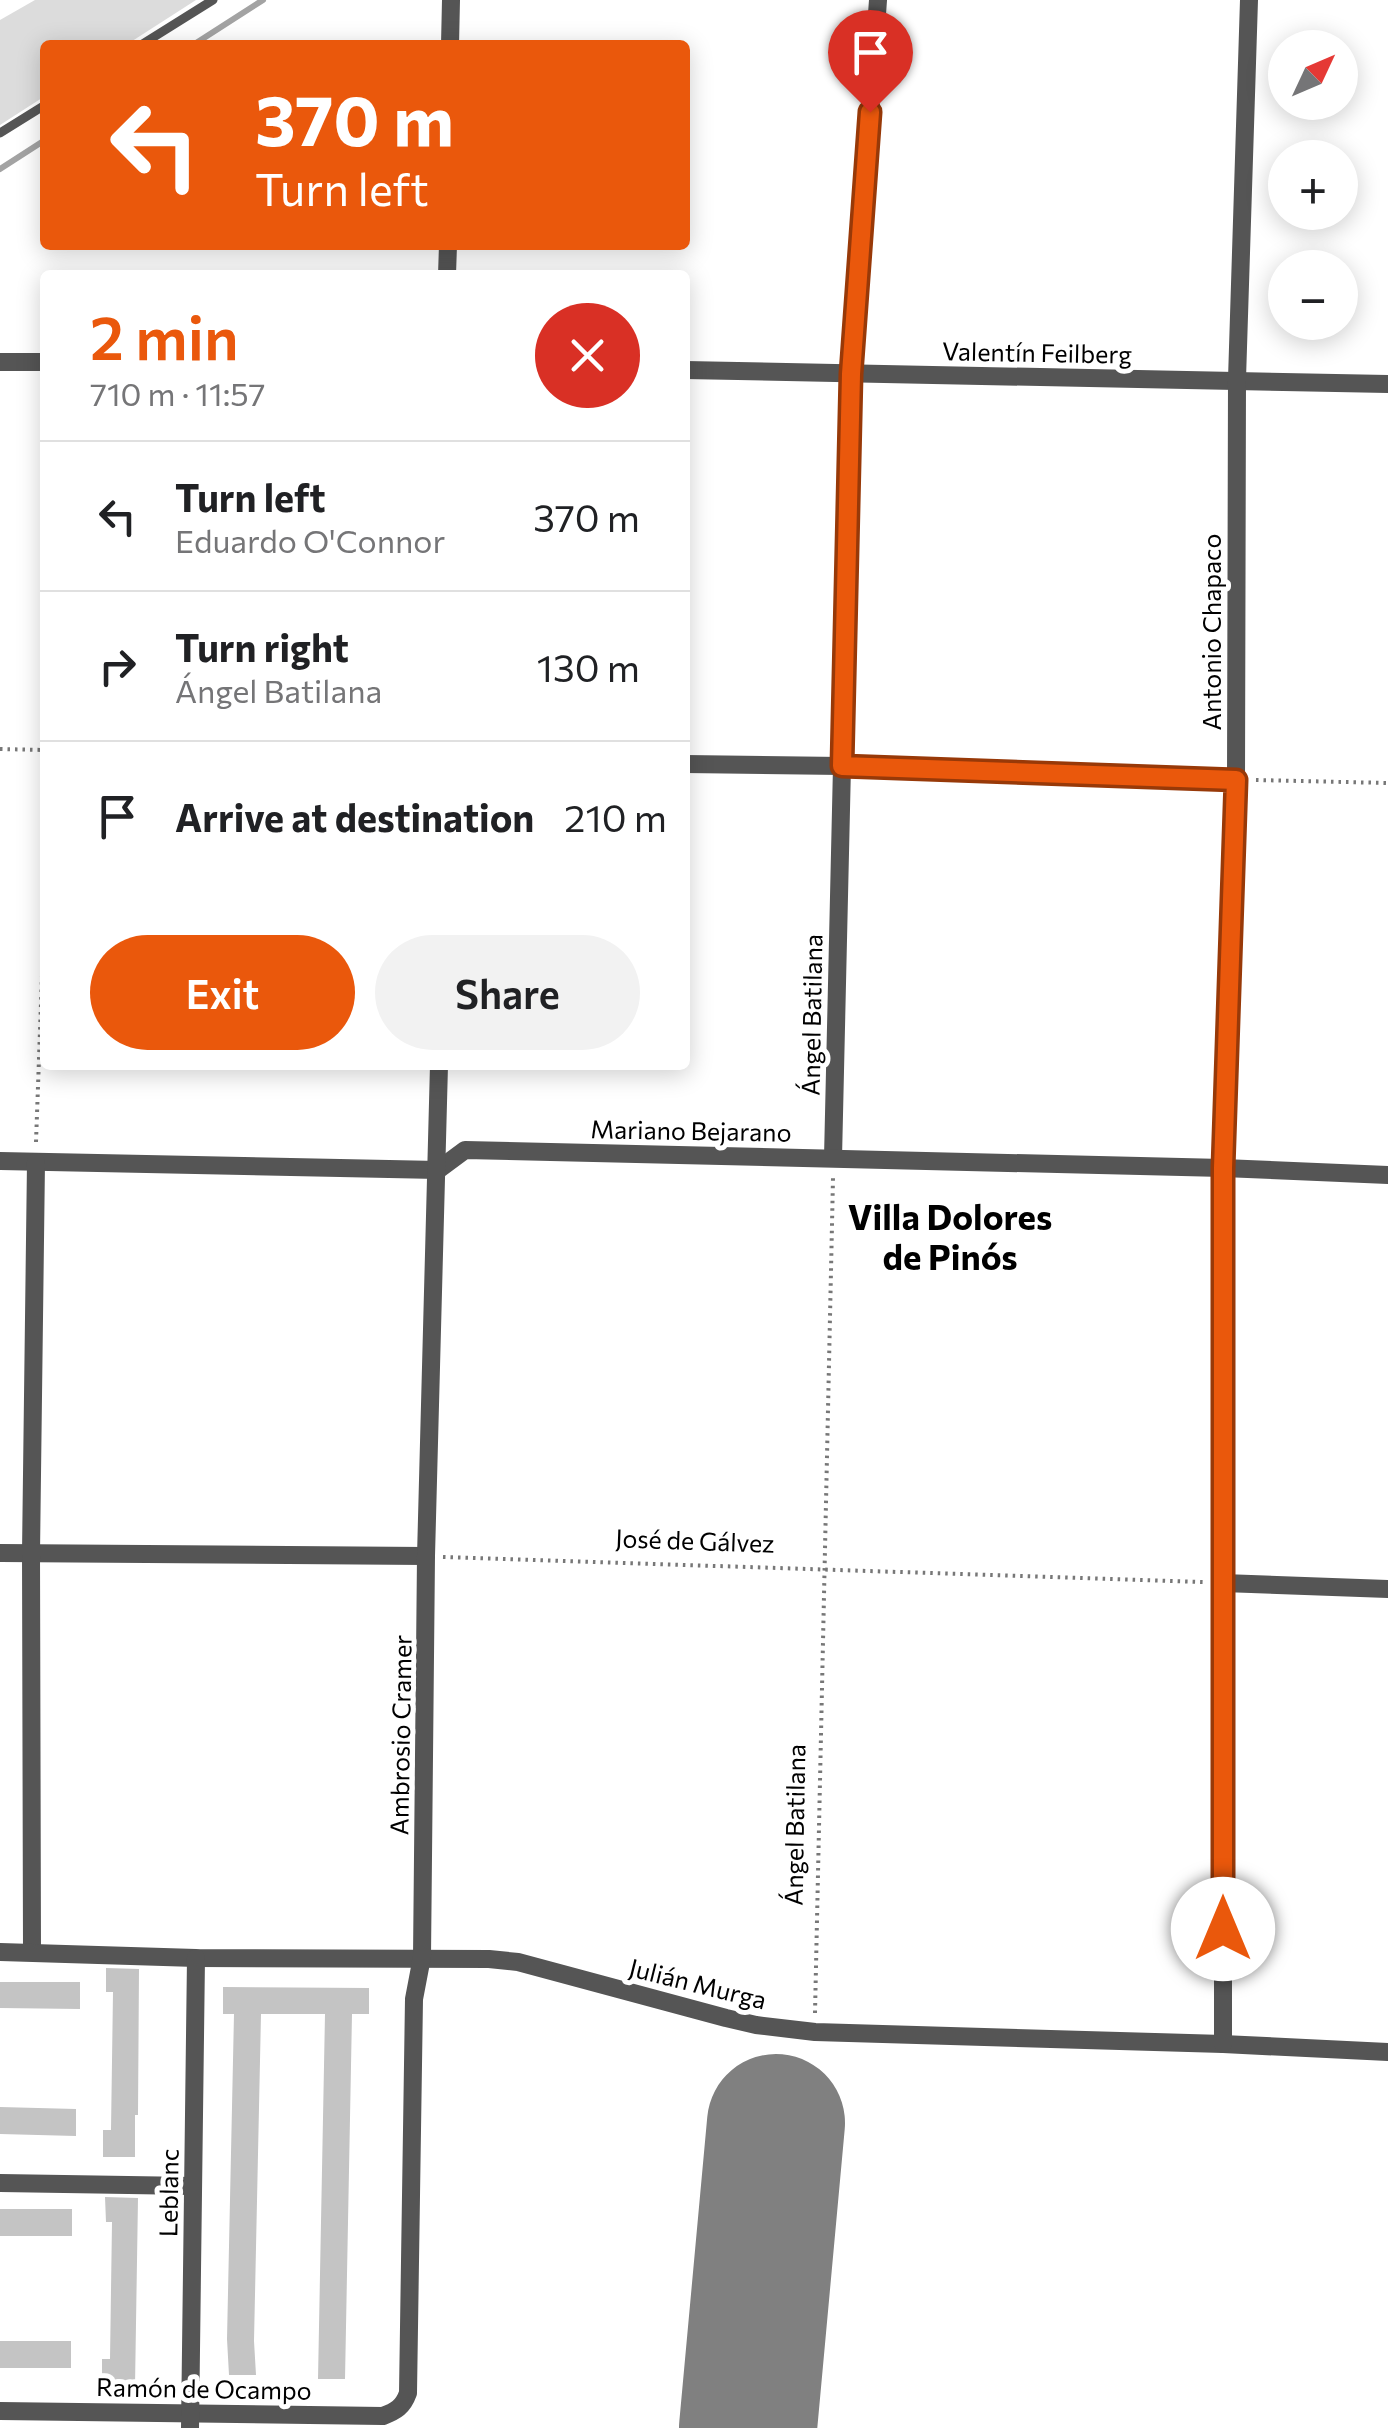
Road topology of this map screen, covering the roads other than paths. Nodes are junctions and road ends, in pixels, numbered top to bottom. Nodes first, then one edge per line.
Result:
1 (213, 0) edge
2 (451, 0) edge
3 (878, 0) edge
4 (1249, 0) edge
5 (149, 40) edge
6 (450, 40) edge
7 (40, 108) edge
8 (0, 133) edge
9 (0, 362) edge
10 (40, 362) edge
11 (690, 370) edge
12 (851, 374) junction
13 (1237, 379) junction
14 (1388, 384) edge
15 (690, 764) edge
16 (842, 766) junction
17 (1236, 780) junction
18 (439, 1070) edge
19 (833, 1158) junction
20 (0, 1161) edge
21 (36, 1162) junction
22 (1223, 1168) junction
23 (438, 1170) junction
24 (1388, 1175) edge
25 (0, 1553) edge
26 (31, 1553) junction
27 (426, 1556) junction
28 (1223, 1583) junction
29 (1388, 1588) edge
30 (32, 1951) junction
31 (0, 1952) edge
32 (422, 1957) junction
33 (196, 1958) junction
34 (1223, 2044) junction
35 (1388, 2052) edge
36 (0, 2182) edge
37 (192, 2186) junction
38 (404, 2404) joint
39 (0, 2411) edge
40 (190, 2420) edge

1 - 5 lane
2 - 6 street
3 - 12 street, Ángel Batilana
4 - 13 street, Antonio Chapaco
7 - 8 lane
9 - 10 street
11 - 12 street, Valentín Feilberg
12 - 13 street, Valentín Feilberg
12 - 16 street, Ángel Batilana
13 - 14 street, Valentín Feilberg
13 - 17 street, Antonio Chapaco
15 - 16 street
16 - 17 street
16 - 19 street, Ángel Batilana
17 - 22 street, Antonio Chapaco
18 - 23 street, Ambrosio Cramer
19 - 22 street, Mariano Bejarano
19 - 23 street, Mariano Bejarano
20 - 21 street, Mariano Bejarano
21 - 23 street, Mariano Bejarano
21 - 26 street
22 - 24 street, Mariano Bejarano
22 - 28 street, Antonio Chapaco
23 - 27 street, Ambrosio Cramer
25 - 26 street
26 - 27 street
26 - 30 street
27 - 32 street, Ambrosio Cramer
28 - 29 street
28 - 34 street, Antonio Chapaco
30 - 31 street, Julián Murga
30 - 33 street, Julián Murga
32 - 33 street, Julián Murga
32 - 34 street, Julián Murga
32 - 38 street, Ambrosio Cramer
33 - 37 street, Leblanc
34 - 35 street, Julián Murga
36 - 37 street
37 - 40 street, Leblanc
38 - 40 street, Ramón de Ocampo
39 - 40 street, Ramón de Ocampo

